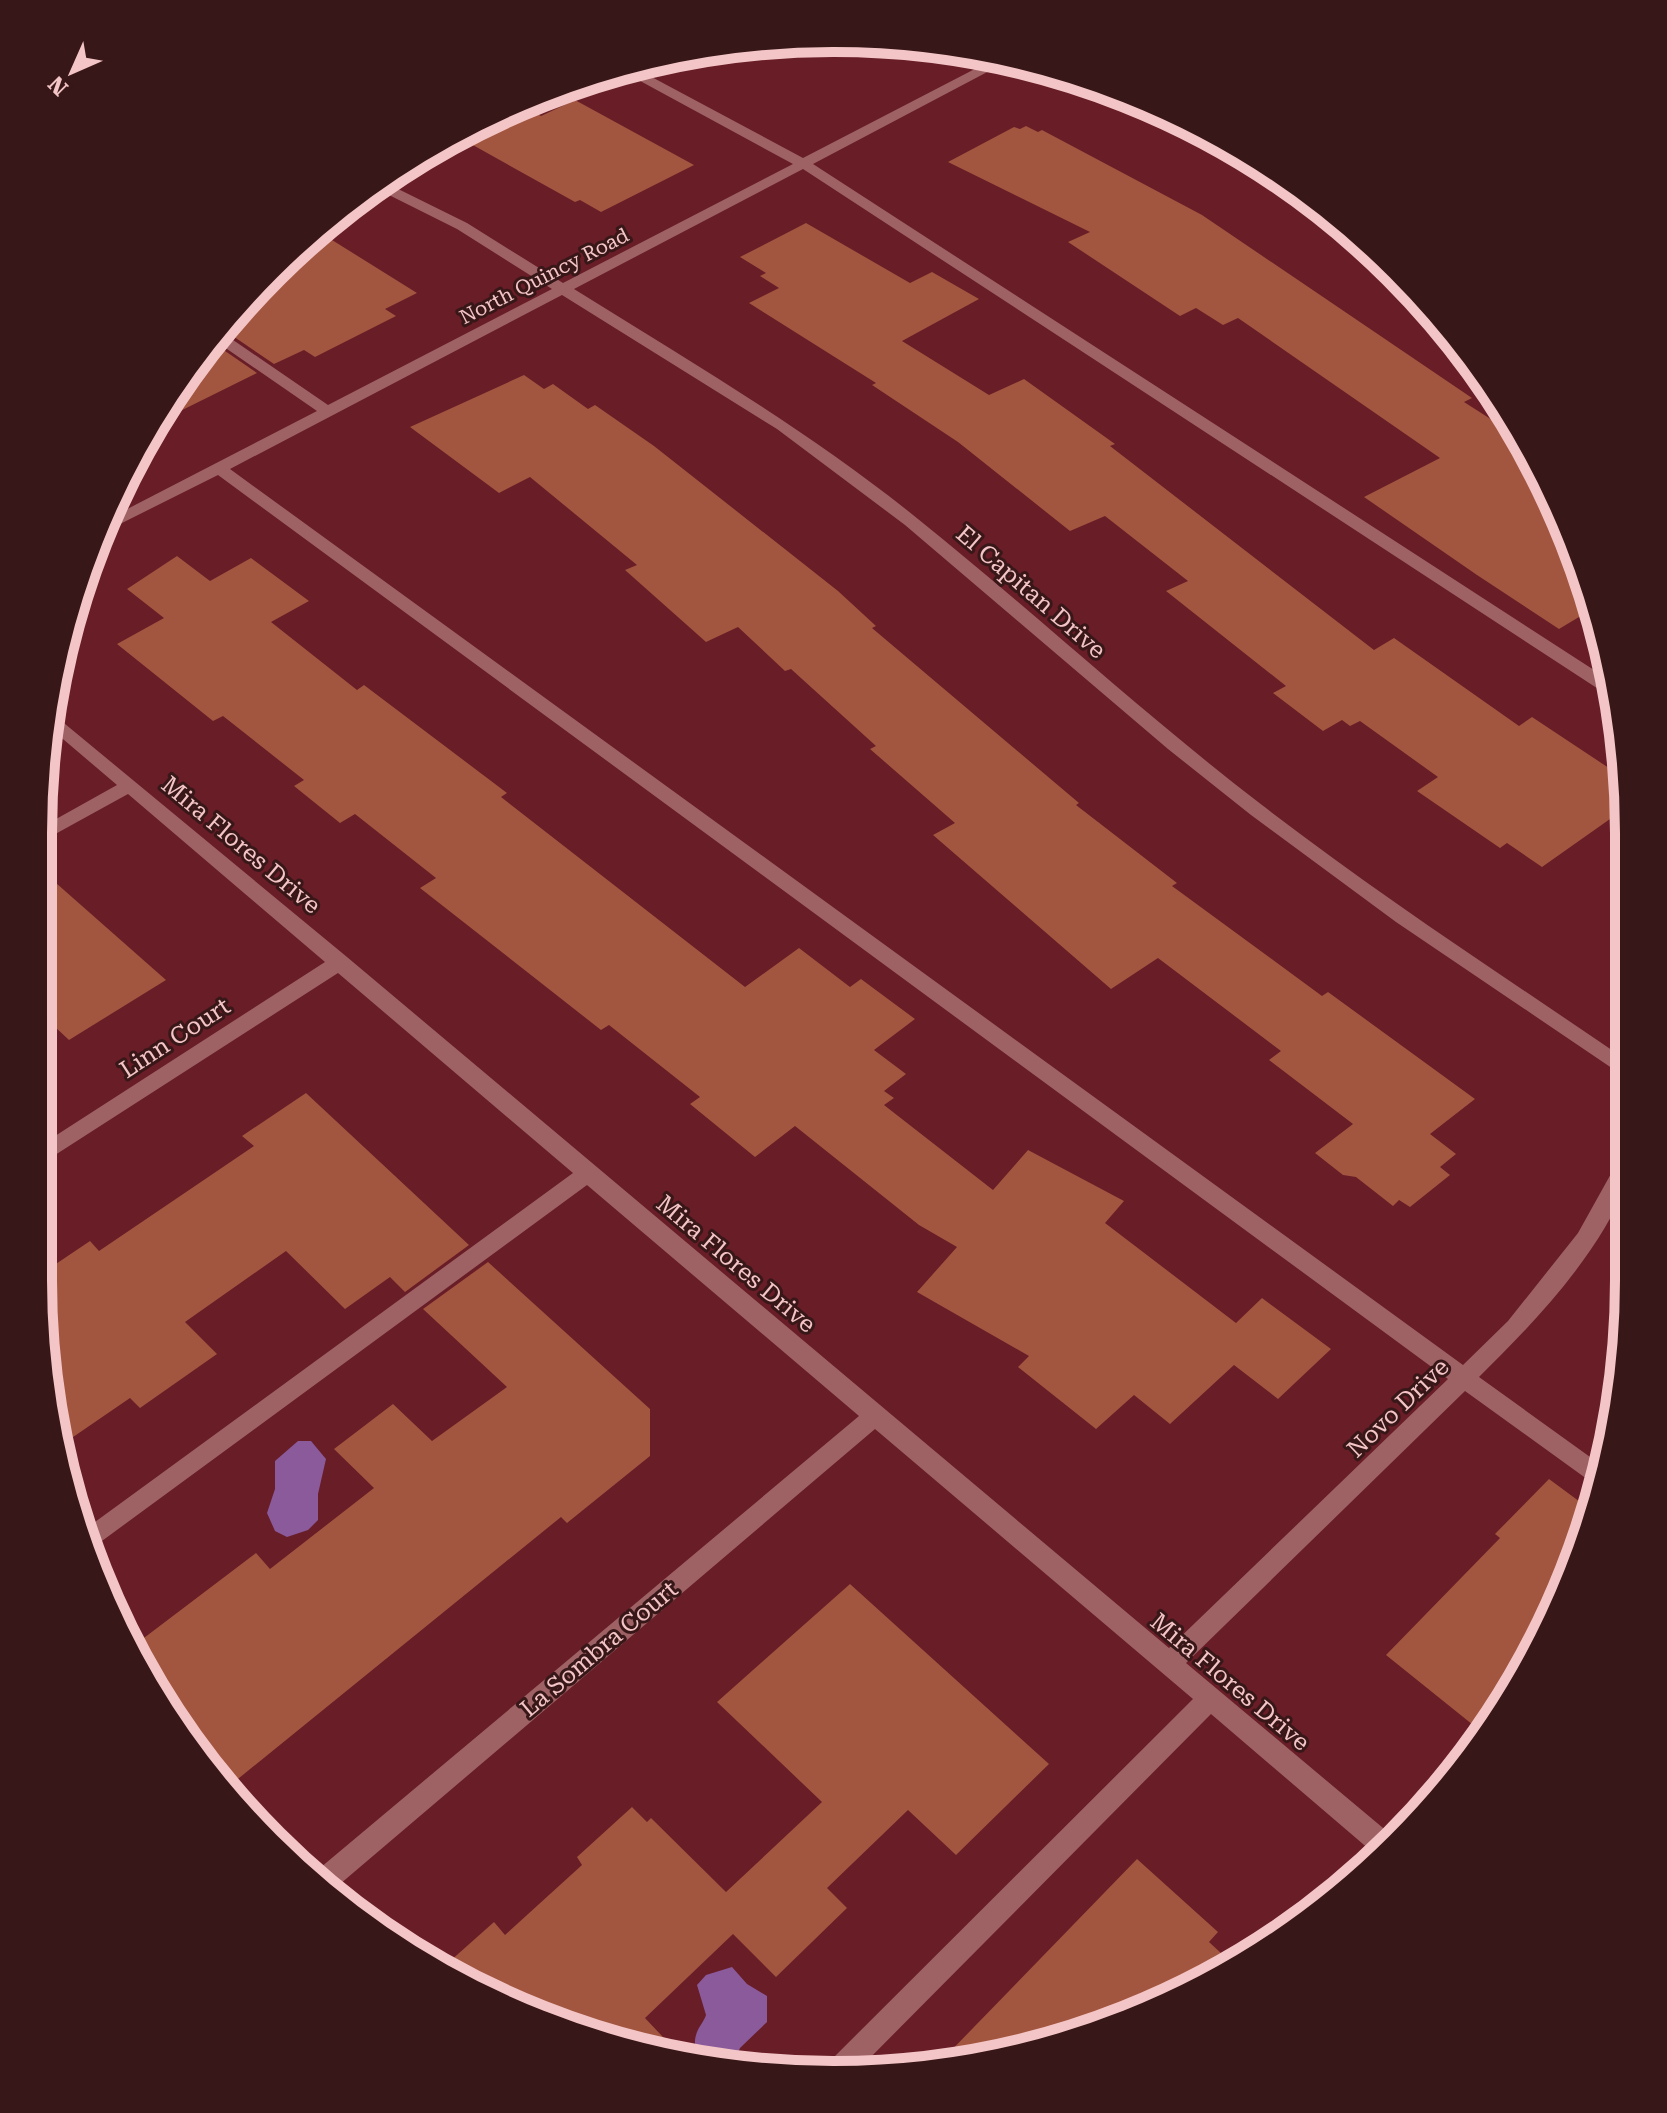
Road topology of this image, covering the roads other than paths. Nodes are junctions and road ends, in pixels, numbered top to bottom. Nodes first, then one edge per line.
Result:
1 (988, 67) edge
2 (640, 77) edge
3 (804, 164) junction
4 (390, 190) edge
5 (565, 288) junction
6 (227, 342) edge
7 (327, 411) junction
8 (219, 468) junction
9 (117, 521) edge
10 (1600, 682) edge
11 (60, 727) edge
12 (129, 786) junction
13 (52, 830) edge
14 (340, 962) junction
15 (1615, 1062) edge
16 (52, 1149) edge
17 (588, 1173) junction
18 (1615, 1188) edge
19 (1466, 1379) junction
20 (875, 1416) junction
21 (1591, 1470) edge
22 (95, 1535) edge
23 (1169, 1664) junction
24 (1209, 1699) junction
25 (1378, 1840) edge
26 (330, 1876) edge
27 (849, 2060) edge

1 - 3 street, North Quincy Road
2 - 3 street
3 - 5 street, North Quincy Road
3 - 10 street
4 - 5 street, El Capitan Drive
5 - 7 street, North Quincy Road
5 - 15 street, El Capitan Drive
6 - 7 street
7 - 8 street, North Quincy Road
8 - 9 street, North Quincy Road
8 - 19 street
11 - 12 street, Mira Flores Drive
12 - 13 street
12 - 14 street, Mira Flores Drive
14 - 16 street, Linn Court
14 - 17 street, Mira Flores Drive
17 - 20 street, Mira Flores Drive
17 - 22 street
18 - 19 street, Novo Drive
19 - 21 street
19 - 23 street, Novo Drive
20 - 23 street, Mira Flores Drive
20 - 26 street, La Sombra Court
23 - 24 street, Mira Flores Drive
24 - 25 street, Mira Flores Drive
24 - 27 street

